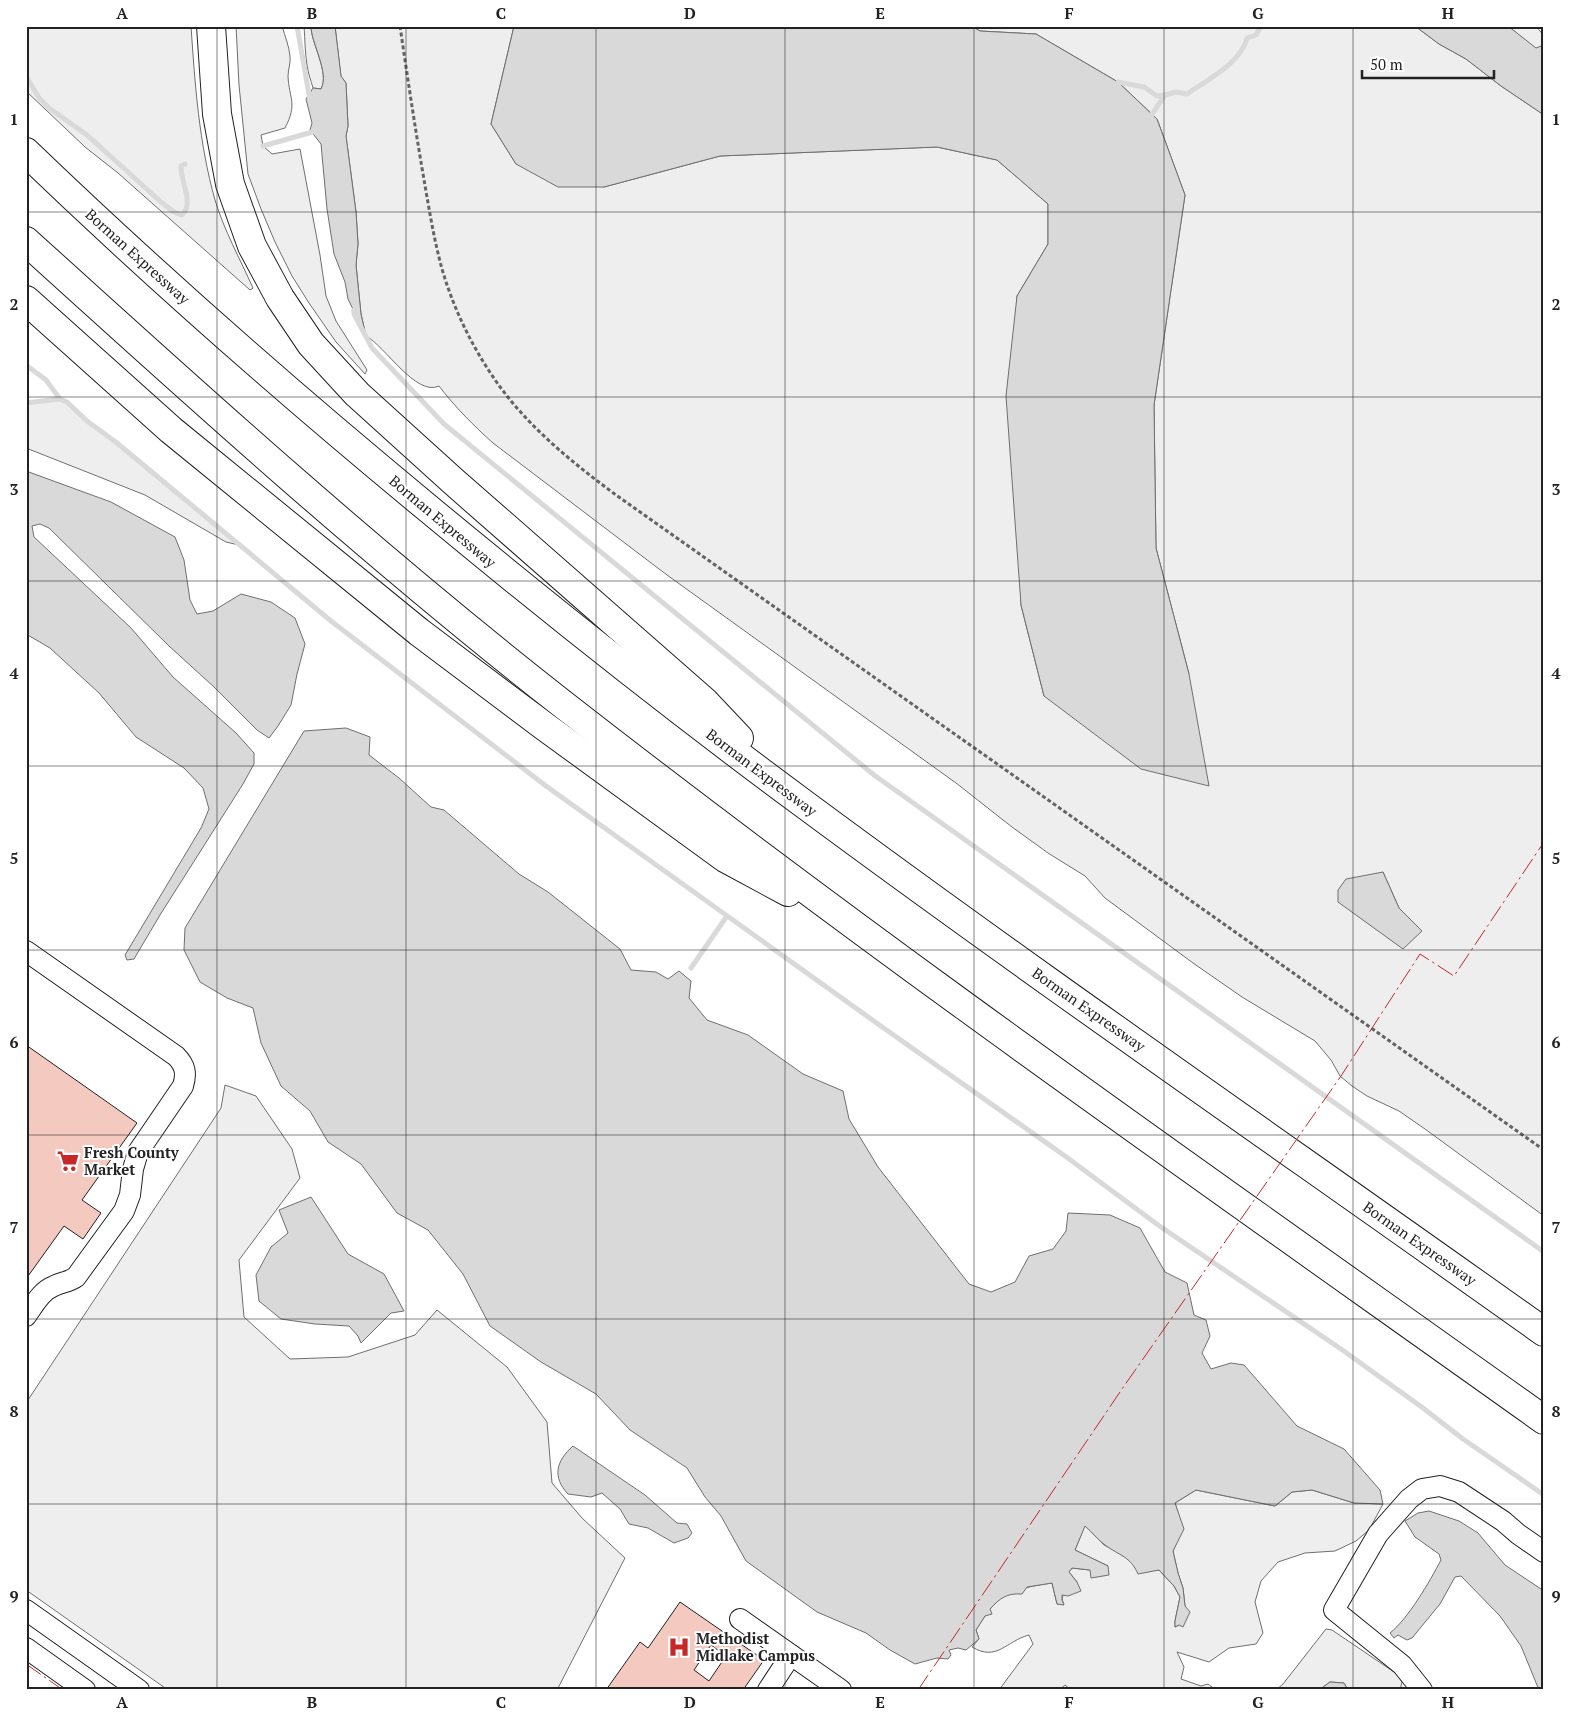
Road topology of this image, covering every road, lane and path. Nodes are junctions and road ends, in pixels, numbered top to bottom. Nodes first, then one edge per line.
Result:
1 (211, 26) edge
2 (400, 26) edge
3 (26, 152) edge
4 (26, 241) edge
5 (26, 300) edge
6 (26, 306) edge
7 (49, 322) junction
8 (799, 801) junction
9 (872, 938) junction
10 (26, 951) edge
11 (1544, 1150) edge
12 (26, 1316) edge
13 (1544, 1332) edge
14 (1544, 1420) edge
15 (1544, 1552) edge
16 (26, 1610) edge
17 (740, 1619) dead end
18 (26, 1648) edge
19 (791, 1655) junction
20 (85, 1690) edge
21 (139, 1690) edge
22 (768, 1690) edge
23 (841, 1690) edge
24 (1422, 1690) edge

1 - 8 highway
2 - 11 path
3 - 8 highway, Borman Expressway
4 - 9 highway
5 - 7 highway
6 - 7 highway
7 - 9 highway
8 - 13 highway, Borman Expressway
9 - 14 highway
10 - 12 street
15 - 24 street
16 - 21 street
17 - 19 street
18 - 20 street
19 - 22 street
19 - 23 street

